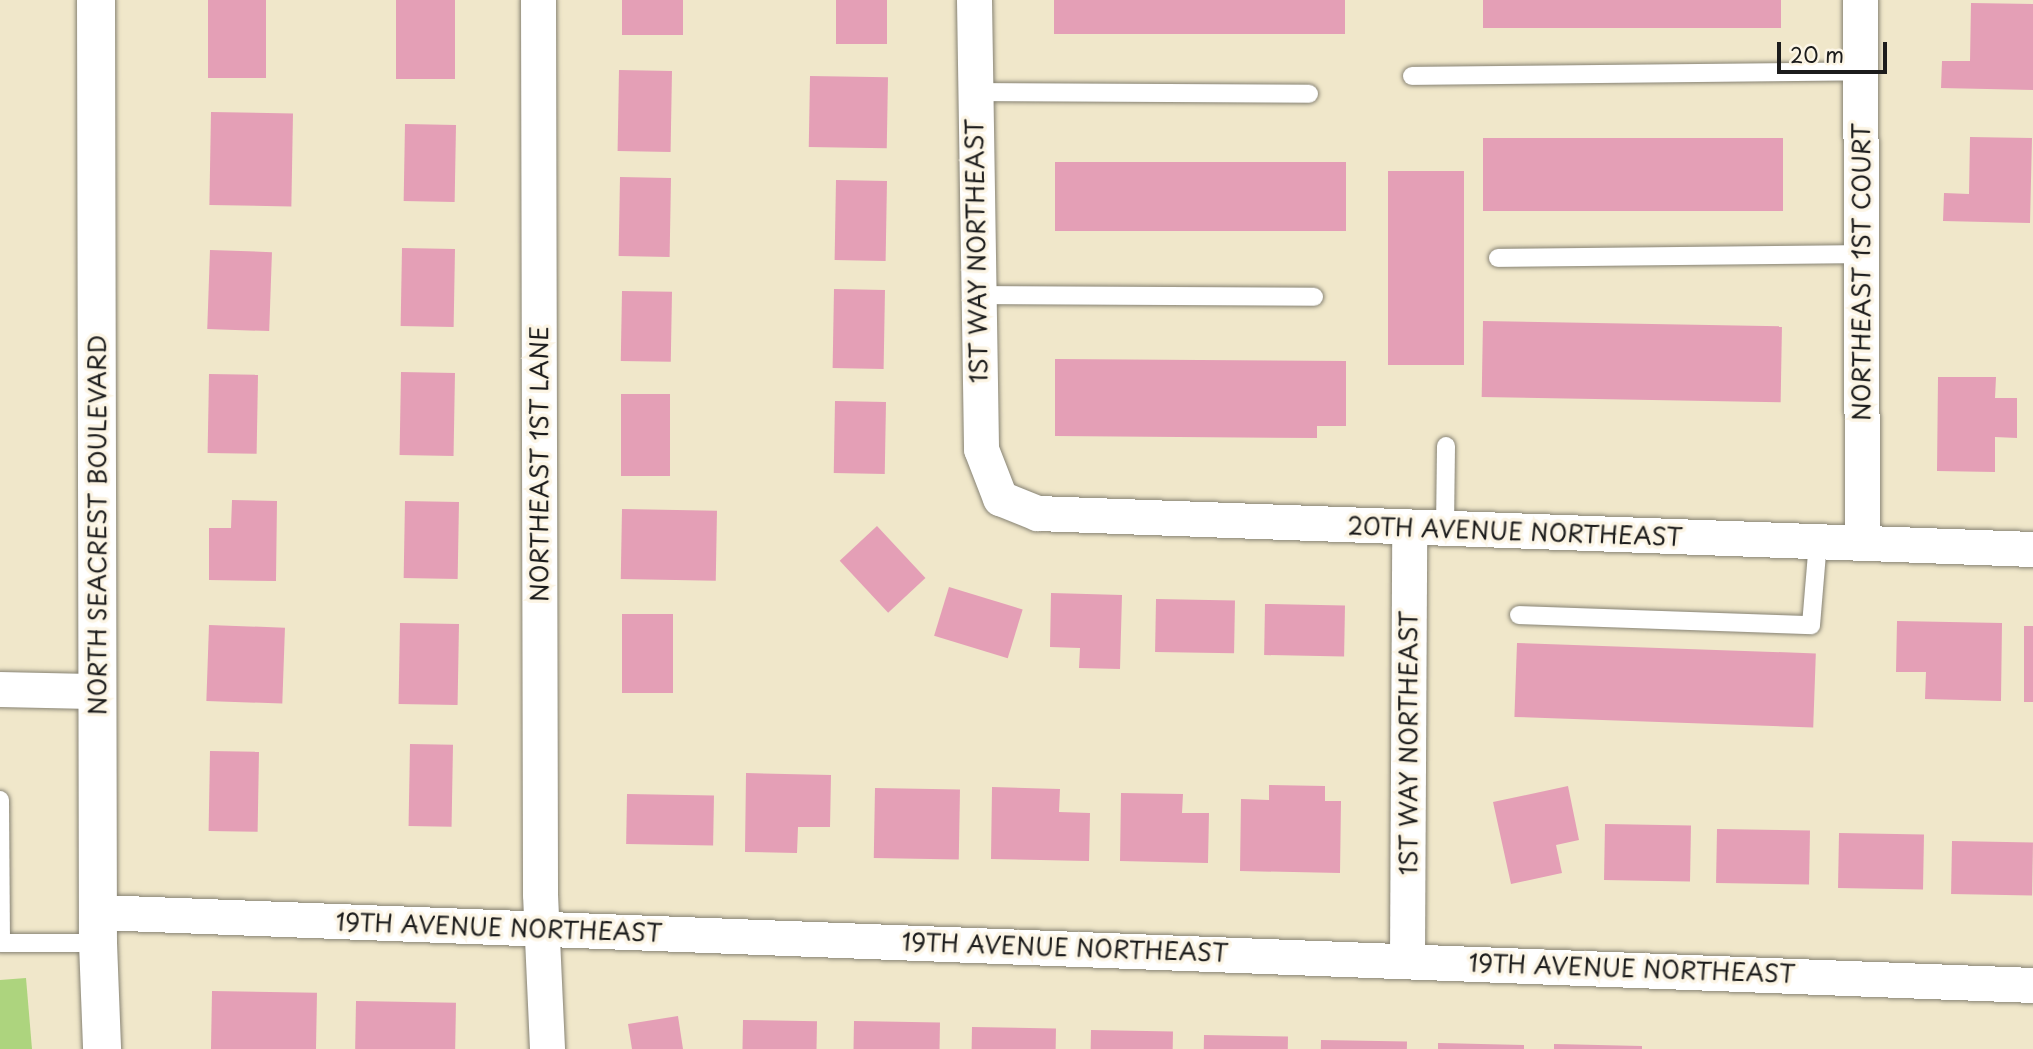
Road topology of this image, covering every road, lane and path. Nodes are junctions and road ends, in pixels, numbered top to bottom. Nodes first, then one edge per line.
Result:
1 (96, 0) edge
2 (538, 0) edge
3 (974, 0) edge
4 (1860, 0) edge
5 (1861, 71) junction
6 (1412, 76) dead end
7 (974, 92) junction
8 (1309, 94) dead end
9 (1861, 254) junction
10 (1498, 258) dead end
11 (975, 295) junction
12 (1314, 297) dead end
13 (1446, 446) dead end
14 (1000, 498) joint
15 (1409, 527) junction
16 (1445, 528) junction
17 (1818, 542) junction
18 (1862, 543) junction
19 (2033, 550) edge
20 (1519, 615) dead end
21 (0, 689) edge
22 (97, 691) junction
23 (0, 800) edge
24 (98, 928) junction
25 (541, 928) junction
26 (1407, 959) junction
27 (2033, 985) edge
28 (102, 1049) edge
29 (547, 1049) edge

1 - 22 street, NORTH SEACREST BOULEVARD
2 - 25 street, NORTHEAST 1ST LANE
3 - 7 street, 1ST WAY NORTHEAST
4 - 5 street, NORTHEAST 1ST COURT
5 - 6 lane
5 - 9 street, NORTHEAST 1ST COURT
7 - 8 lane
7 - 11 street, 1ST WAY NORTHEAST
9 - 10 lane
9 - 18 street, NORTHEAST 1ST COURT
11 - 12 lane
11 - 14 street, 1ST WAY NORTHEAST
13 - 16 lane
14 - 15 street, 20TH AVENUE NORTHEAST
15 - 16 street, 20TH AVENUE NORTHEAST
15 - 26 street, 1ST WAY NORTHEAST
16 - 17 street, 20TH AVENUE NORTHEAST
17 - 18 street, 20TH AVENUE NORTHEAST
17 - 20 lane
18 - 19 street, 20TH AVENUE NORTHEAST
21 - 22 street
22 - 24 street, NORTH SEACREST BOULEVARD
23 - 24 lane
24 - 25 street, 19TH AVENUE NORTHEAST
24 - 28 street, NORTH SEACREST BOULEVARD
25 - 26 street, 19TH AVENUE NORTHEAST
25 - 29 street, NORTHEAST 1ST LANE
26 - 27 street, 19TH AVENUE NORTHEAST

